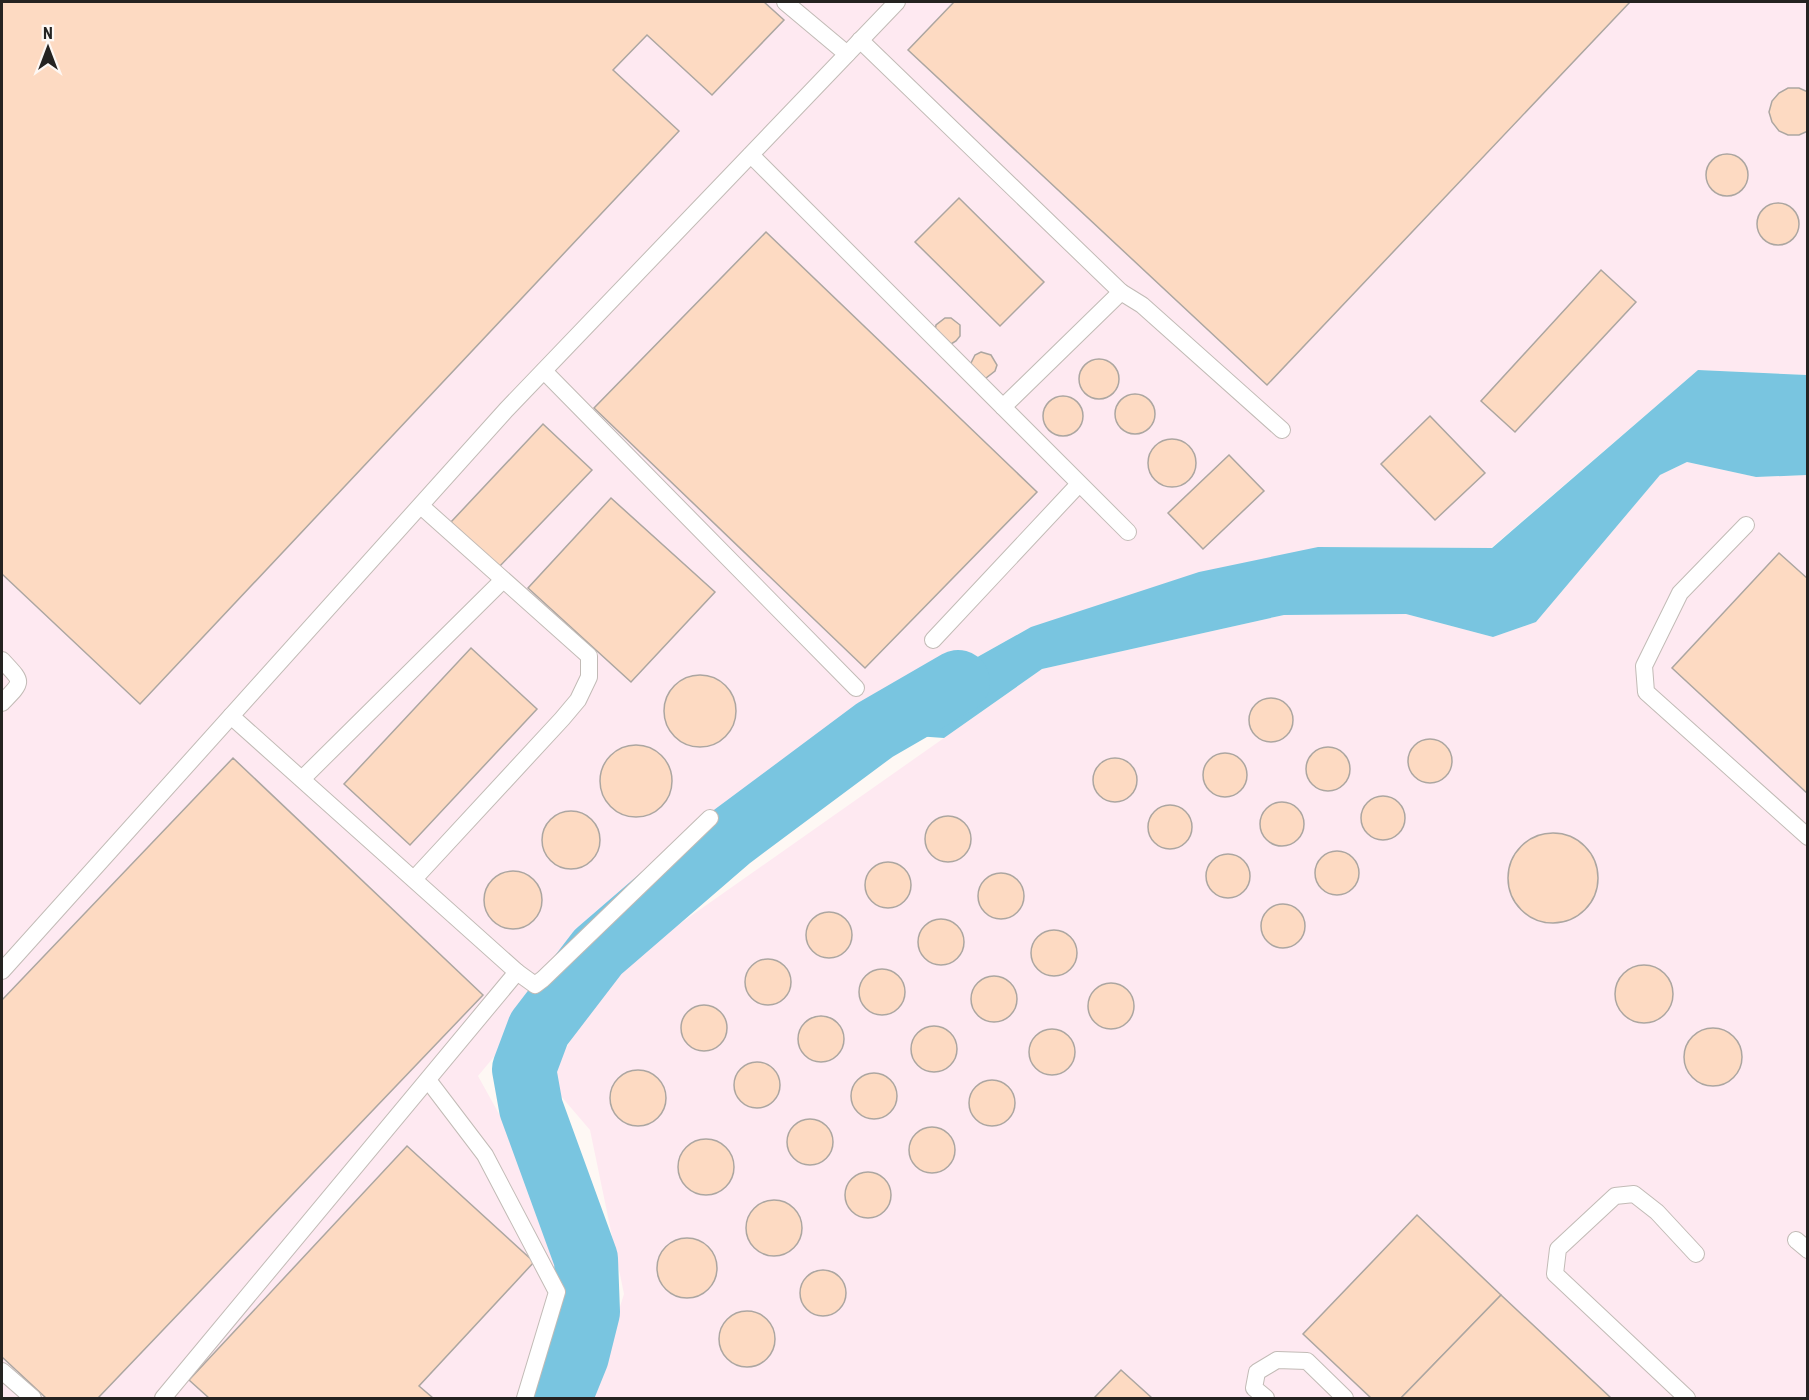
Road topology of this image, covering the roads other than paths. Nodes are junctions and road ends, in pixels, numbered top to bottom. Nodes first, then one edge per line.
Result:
1 (784, 2) edge
2 (897, 2) edge
3 (860, 40) junction
4 (847, 54) junction
5 (751, 155) junction
6 (1121, 292) junction
7 (544, 371) junction
8 (1003, 407) junction
9 (1282, 430) dead end
10 (1080, 484) junction
11 (421, 506) junction
12 (1746, 525) dead end
13 (1128, 532) dead end
14 (503, 580) junction
15 (933, 640) dead end
16 (2, 660) edge
17 (856, 688) dead end
18 (2, 703) edge
19 (231, 717) junction
20 (302, 779) junction
21 (710, 818) dead end
22 (1808, 837) edge
23 (414, 879) junction
24 (2, 971) edge
25 (517, 972) junction
26 (428, 1080) junction
27 (1696, 1254) dead end
28 (2, 1371) edge
29 (33, 1398) edge
30 (163, 1398) edge
31 (525, 1398) edge
32 (1266, 1398) edge
33 (1345, 1398) edge
34 (1687, 1398) edge

1 - 4 lane
2 - 3 lane
3 - 4 lane
3 - 6 lane
4 - 5 lane
5 - 7 lane
5 - 8 lane
6 - 8 lane
6 - 9 lane
7 - 11 lane
7 - 17 lane
8 - 10 lane
10 - 13 lane
10 - 15 lane
11 - 14 lane
11 - 19 lane
12 - 22 lane
14 - 20 lane
14 - 23 lane
16 - 18 lane
19 - 20 lane
19 - 24 lane
20 - 23 lane
21 - 25 lane
23 - 25 lane
25 - 26 lane
26 - 30 lane
26 - 31 lane
27 - 34 lane
28 - 29 lane
32 - 33 lane

